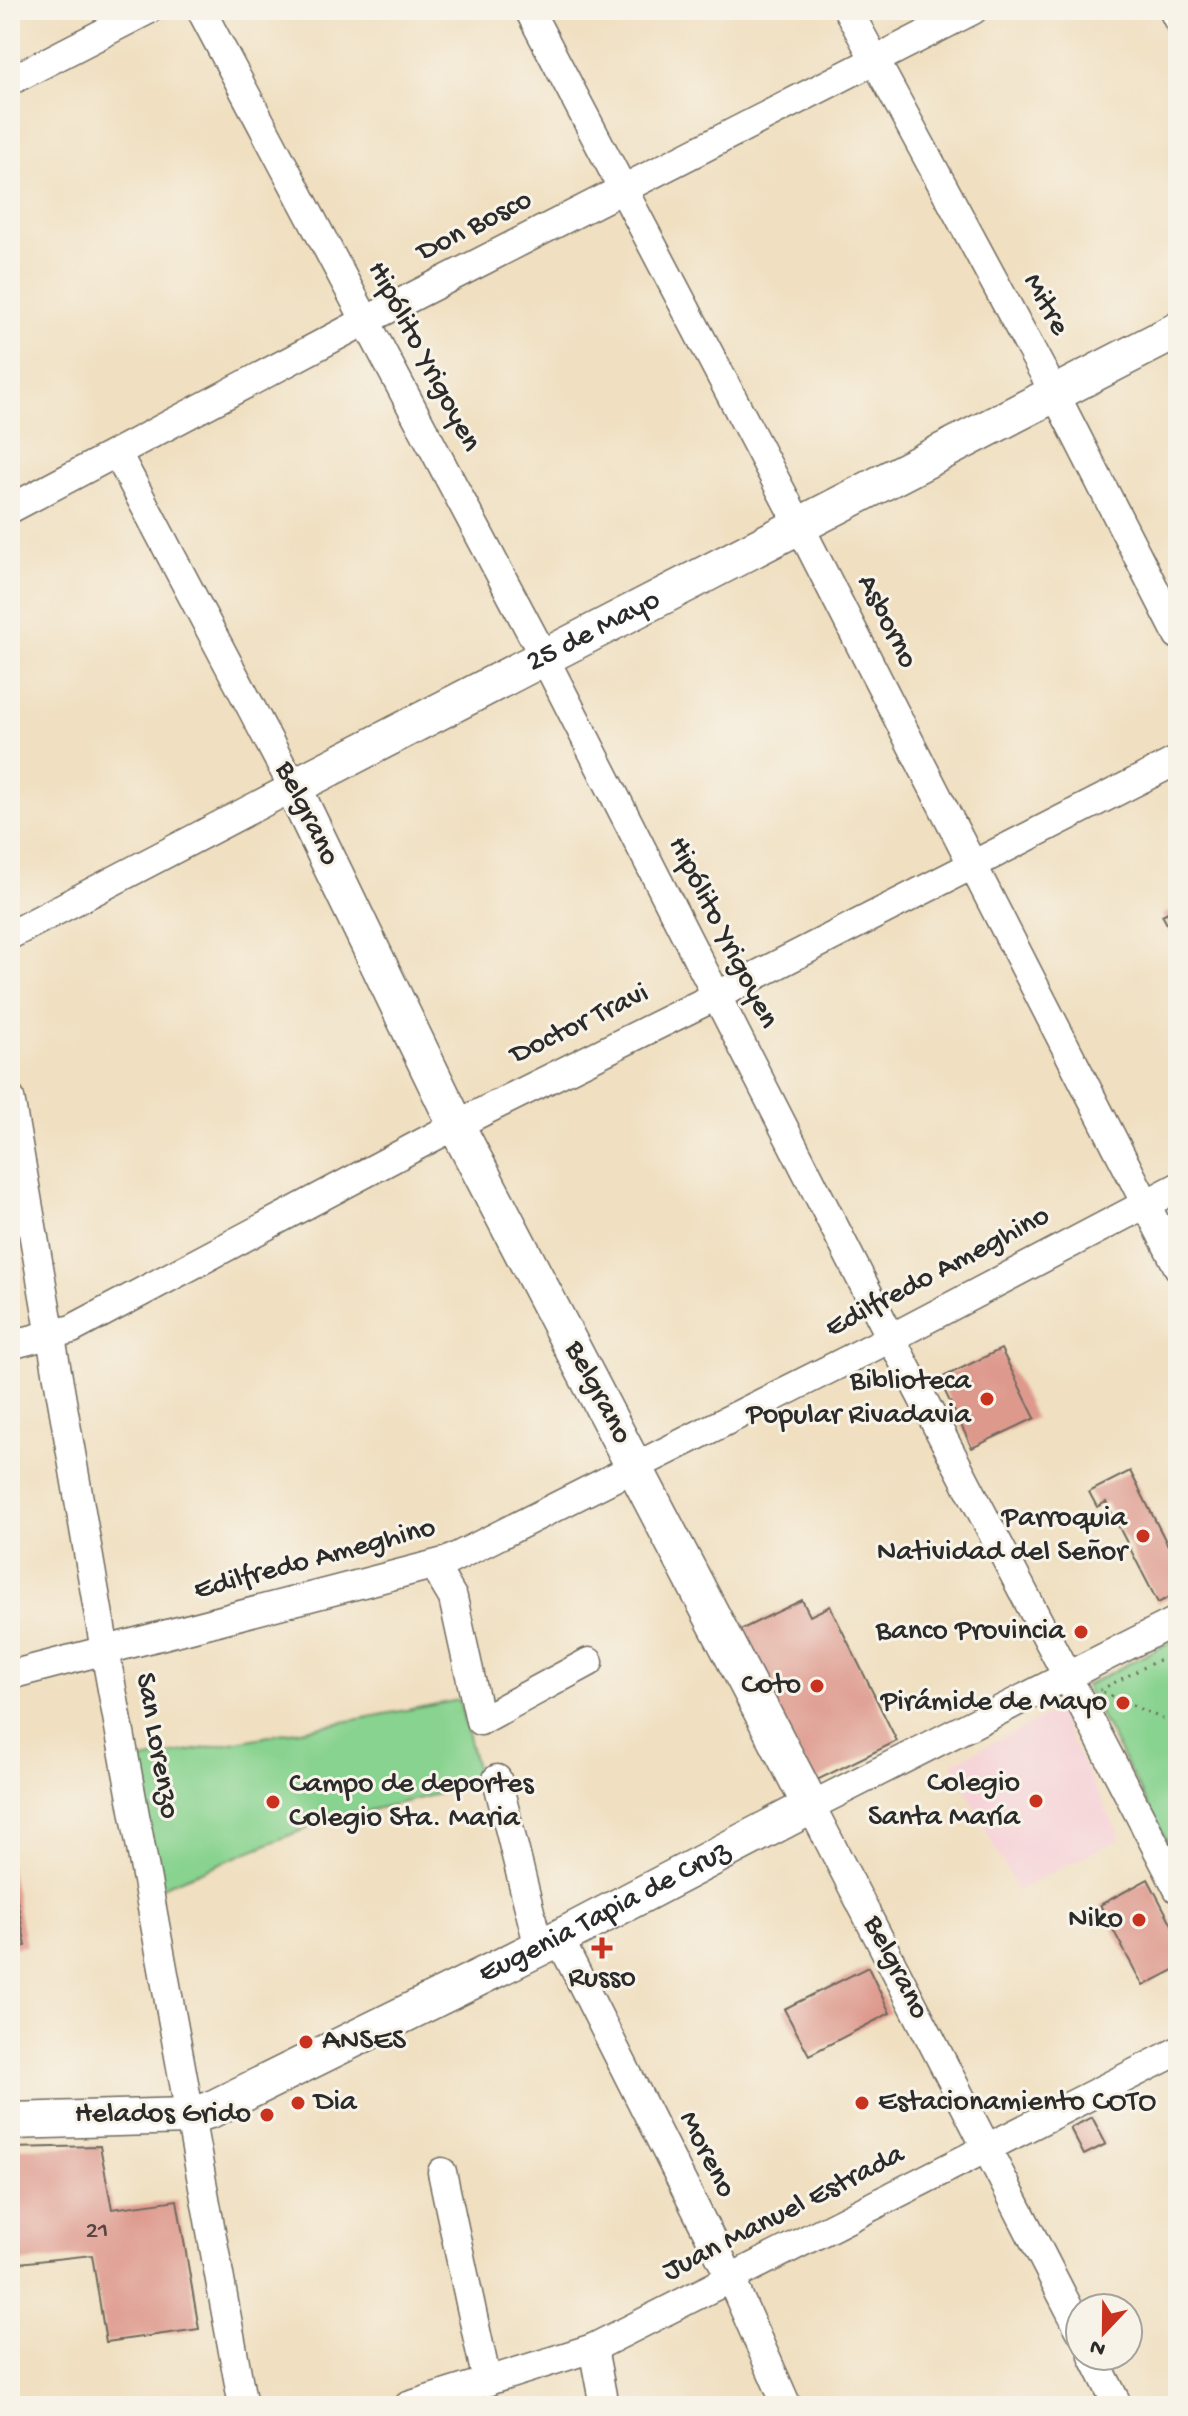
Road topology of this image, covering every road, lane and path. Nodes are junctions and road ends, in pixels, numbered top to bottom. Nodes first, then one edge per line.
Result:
1 (148, 10) edge
2 (201, 10) edge
3 (529, 10) edge
4 (848, 10) edge
5 (973, 10) edge
6 (1173, 10) edge
7 (1178, 20) edge
8 (874, 61) junction
9 (10, 81) edge
10 (623, 190) junction
11 (365, 321) junction
12 (1178, 330) edge
13 (1055, 394) junction
14 (117, 453) junction
15 (10, 509) edge
16 (799, 525) junction
17 (1178, 635) edge
18 (544, 657) junction
19 (1178, 760) edge
20 (293, 787) junction
21 (971, 866) junction
22 (10, 935) edge
23 (716, 996) junction
24 (10, 1098) edge
25 (456, 1125) junction
26 (1178, 1187) edge
27 (1145, 1203) junction
28 (1178, 1267) edge
29 (50, 1336) junction
30 (891, 1338) junction
31 (10, 1345) edge
32 (636, 1465) junction
33 (434, 1566) junction
34 (1178, 1620) edge
35 (1178, 1650) edge
36 (105, 1651) junction
37 (589, 1662) dead end
38 (10, 1675) edge
39 (1067, 1676) junction
40 (1099, 1690) junction
41 (1106, 1704) dead end
42 (1178, 1726) edge
43 (497, 1779) dead end
44 (811, 1806) junction
45 (1178, 1889) edge
46 (549, 1943) junction
47 (1178, 2051) edge
48 (189, 2116) junction
49 (10, 2121) edge
50 (988, 2148) junction
51 (442, 2172) dead end
52 (731, 2279) junction
53 (1064, 2298) edge
54 (593, 2348) junction
55 (1101, 2372) edge
56 (487, 2382) junction
57 (243, 2406) edge
58 (408, 2406) edge
59 (604, 2406) edge
60 (787, 2406) edge
61 (1118, 2406) edge

1 - 9 street
2 - 11 street, Hipólito Yrigoyen
3 - 10 street, Asborno
4 - 8 street, Mitre
5 - 8 street, Don Bosco
6 - 7 street
8 - 10 street, Don Bosco
8 - 13 street, Mitre
10 - 11 street, Don Bosco
10 - 16 street, Asborno
11 - 14 street, Don Bosco
11 - 18 street, Hipólito Yrigoyen
12 - 13 main road, 25 de Mayo
13 - 16 main road, 25 de Mayo
13 - 17 street, Mitre
14 - 15 street, Don Bosco
14 - 20 street, Belgrano
16 - 18 main road, 25 de Mayo
16 - 21 street, Asborno
18 - 20 main road, 25 de Mayo
18 - 23 street, Hipólito Yrigoyen
19 - 21 street, Doctor Travi
20 - 22 street, 25 de Mayo
20 - 25 main road, Belgrano
21 - 23 street, Doctor Travi
21 - 27 street, Asborno
23 - 25 street, Doctor Travi
23 - 30 street, Hipólito Yrigoyen
24 - 29 street, San Lorenzo
25 - 29 street, Doctor Travi
25 - 32 main road, Belgrano
26 - 27 street, Edilfredo Ameghino
27 - 28 street, Asborno
27 - 30 street, Edilfredo Ameghino
29 - 31 street, Doctor Travi
29 - 36 street, San Lorenzo
30 - 32 street, Edilfredo Ameghino
30 - 39 street, Hipólito Yrigoyen
32 - 33 street, Edilfredo Ameghino
32 - 44 main road, Belgrano
33 - 36 street, Edilfredo Ameghino
33 - 37 street
34 - 39 street, Eugenia Tapia de Cruz
35 - 40 path
36 - 38 street, Edilfredo Ameghino
36 - 48 street, San Lorenzo
39 - 44 street, Eugenia Tapia de Cruz
39 - 45 street, Hipólito Yrigoyen
40 - 41 path
40 - 42 path
43 - 46 street, Moreno
44 - 46 main road, Eugenia Tapia de Cruz
44 - 50 street, Belgrano
46 - 48 main road, Eugenia Tapia de Cruz
46 - 52 street, Moreno
47 - 50 street, Juan Manuel Estrada
48 - 49 main road, Eugenia Tapia de Cruz
48 - 57 street, San Lorenzo
50 - 52 street, Juan Manuel Estrada
50 - 53 street, Belgrano
51 - 56 street
52 - 54 street, Juan Manuel Estrada
52 - 60 street, Moreno
54 - 56 street, Juan Manuel Estrada
54 - 59 street
55 - 61 street
56 - 58 street, Juan Manuel Estrada

